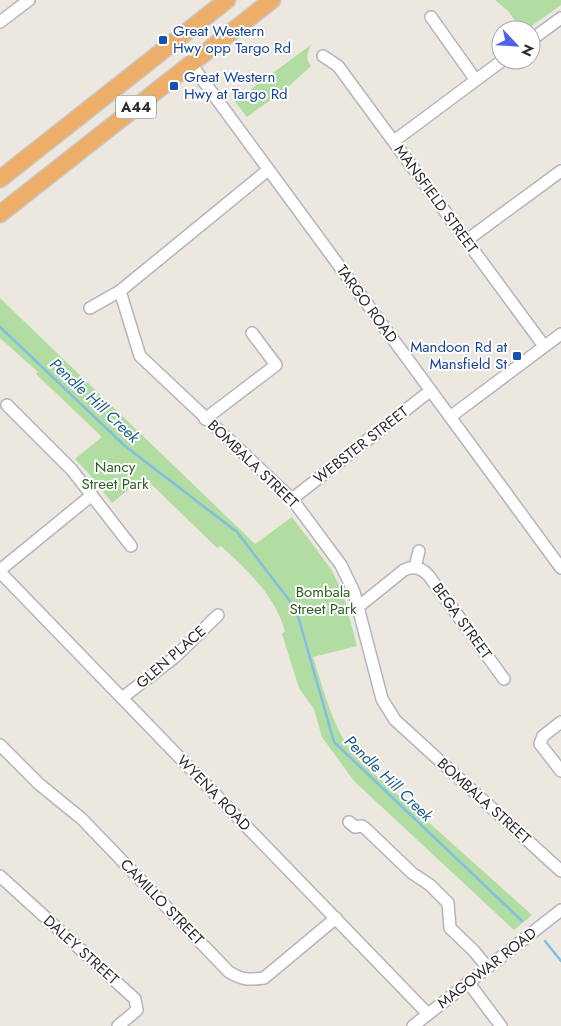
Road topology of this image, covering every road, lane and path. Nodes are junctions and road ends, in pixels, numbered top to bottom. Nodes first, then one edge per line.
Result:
1 (28, 0) edge
2 (227, 0) edge
3 (272, 0) edge
4 (431, 17) dead end
5 (561, 18) edge
6 (1, 20) edge
7 (541, 33) edge
8 (323, 56) dead end
9 (191, 64) junction
10 (491, 69) edge
11 (476, 80) junction
12 (394, 141) junction
13 (268, 170) junction
14 (561, 171) edge
15 (0, 179) edge
16 (0, 214) edge
17 (466, 240) junction
18 (120, 291) junction
19 (90, 308) dead end
20 (252, 332) dead end
21 (561, 334) edge
22 (544, 346) junction
23 (430, 390) junction
24 (7, 405) dead end
25 (450, 416) junction
26 (205, 419) junction
27 (92, 495) junction
28 (292, 499) junction
29 (131, 546) dead end
30 (419, 550) dead end
31 (415, 567) junction
32 (561, 568) edge
33 (0, 571) edge
34 (358, 607) junction
35 (218, 615) dead end
36 (504, 679) dead end
37 (122, 698) junction
38 (561, 722) edge
39 (0, 745) edge
40 (561, 771) edge
41 (349, 822) dead end
42 (561, 871) edge
43 (0, 876) edge
44 (561, 910) edge
45 (336, 918) junction
46 (487, 967) junction
47 (468, 982) junction
48 (428, 1014) junction
49 (118, 1026) edge
50 (413, 1026) edge
51 (501, 1026) edge

1 - 6 street
2 - 15 highway, A44
3 - 9 highway, A44
4 - 11 street
5 - 7 street
8 - 12 street, MANSFIELD STREET
9 - 13 street, TARGO ROAD
9 - 16 highway, A44
10 - 11 street
11 - 12 street
12 - 17 street, MANSFIELD STREET
13 - 18 street
13 - 23 street, TARGO ROAD
14 - 17 street
17 - 22 street, MANSFIELD STREET
18 - 19 street
18 - 26 street, BOMBALA STREET
20 - 26 street
21 - 22 street
22 - 25 street
23 - 25 street, TARGO ROAD
23 - 28 street, WEBSTER STREET
24 - 27 street
25 - 32 street, TARGO ROAD
26 - 28 street, BOMBALA STREET
27 - 29 street
27 - 33 street
28 - 34 street, BOMBALA STREET
30 - 31 street
31 - 34 street
31 - 36 street, BEGA STREET
33 - 37 street, WYENA ROAD
34 - 42 street, BOMBALA STREET
35 - 37 street, GLEN PLACE
37 - 45 street, WYENA ROAD
38 - 40 street
39 - 45 street, CAMILLO STREET
41 - 46 street
43 - 49 street, DALEY STREET
44 - 46 street, MAGOWAR ROAD
45 - 48 street, WYENA ROAD
46 - 47 street, MAGOWAR ROAD
47 - 48 street, MAGOWAR ROAD
47 - 51 street
48 - 50 street, MAGOWAR ROAD

